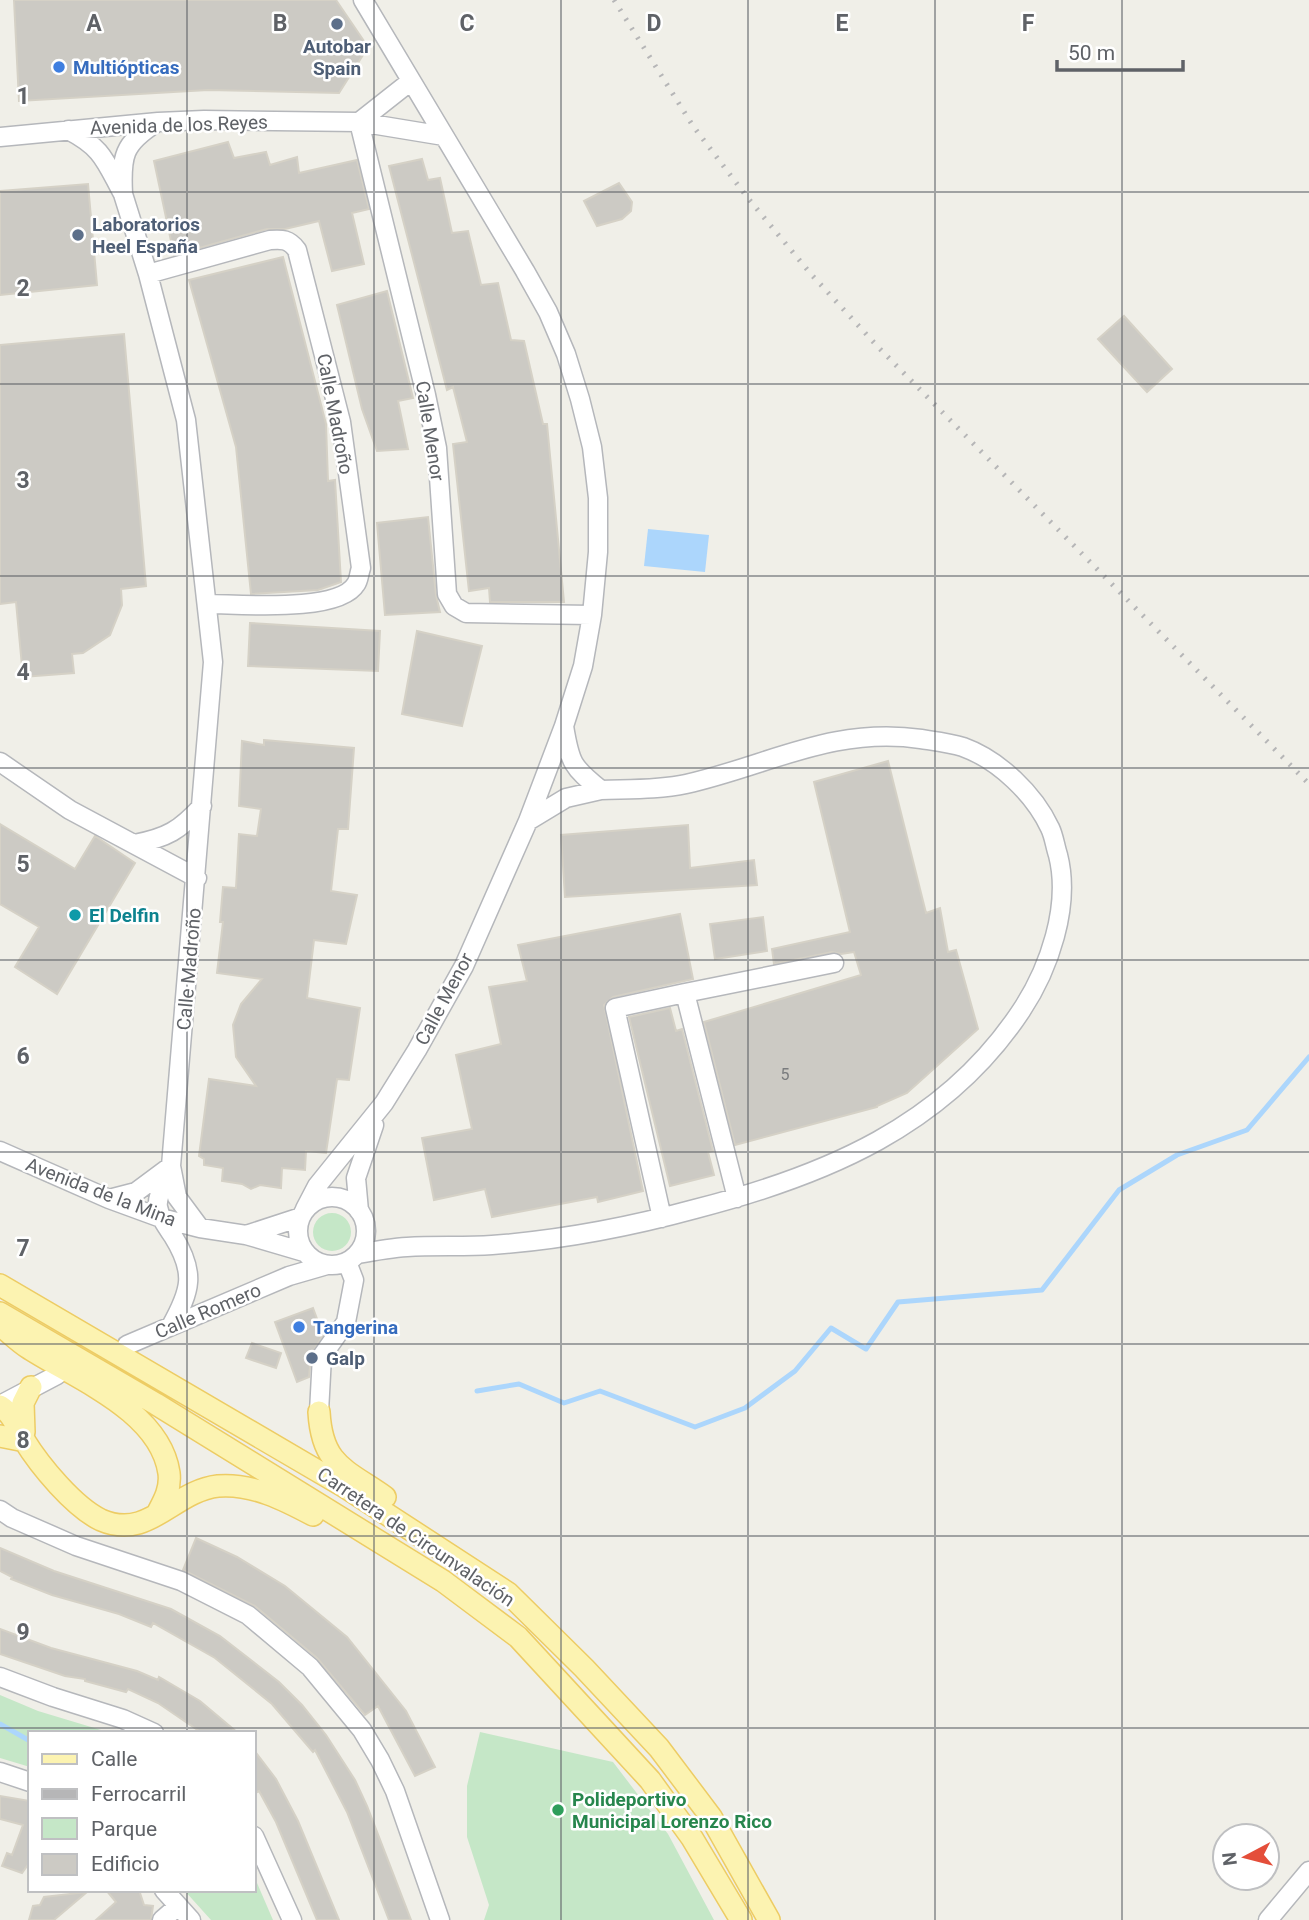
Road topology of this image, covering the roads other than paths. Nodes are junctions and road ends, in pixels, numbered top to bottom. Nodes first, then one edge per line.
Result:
1 (363, 0) edge
2 (411, 81) junction
3 (158, 122) junction
4 (359, 122) junction
5 (68, 130) junction
6 (444, 136) junction
7 (0, 137) edge
8 (123, 194) junction
9 (148, 274) junction
10 (208, 604) junction
11 (592, 615) junction
12 (564, 726) junction
13 (0, 762) edge
14 (601, 790) junction
15 (202, 806) junction
16 (528, 821) junction
17 (134, 844) junction
18 (197, 878) junction
19 (834, 963) dead end
20 (685, 993) junction
21 (384, 1103) junction
22 (0, 1152) edge
23 (172, 1166) junction
24 (177, 1197) junction
25 (737, 1198) junction
26 (110, 1199) junction
27 (303, 1213) junction
28 (662, 1218) junction
29 (161, 1219) junction
30 (362, 1220) junction
31 (200, 1228) junction
32 (246, 1235) junction
33 (405, 1247) junction
34 (306, 1254) junction
35 (352, 1258) junction
36 (327, 1265) junction
37 (0, 1270) edge
38 (289, 1276) junction
39 (0, 1285) edge
40 (0, 1313) edge
41 (58, 1319) junction
42 (0, 1325) edge
43 (171, 1326) junction
44 (127, 1345) dead end
45 (57, 1375) dead end
46 (31, 1387) junction
47 (0, 1406) edge
48 (0, 1412) edge
49 (318, 1412) joint
50 (0, 1436) edge
51 (24, 1441) junction
52 (0, 1510) edge
53 (156, 1516) junction
54 (443, 1581) junction
55 (508, 1593) junction
56 (0, 1677) edge
57 (150, 1731) edge
58 (0, 1772) edge
59 (28, 1781) edge
60 (256, 1840) edge
61 (1309, 1871) edge
62 (166, 1892) edge
63 (178, 1906) junction
64 (162, 1920) edge
65 (191, 1920) edge
66 (292, 1920) edge
67 (440, 1920) edge
68 (741, 1920) edge
69 (769, 1920) edge
70 (1268, 1920) edge

1 - 2 street, Calle Menor
2 - 4 street
2 - 6 street, Calle Menor
3 - 4 street, Avenida de los Reyes
3 - 5 street, Avenida de los Reyes
3 - 8 street, Calle Madroño
4 - 6 street, Avenida de los Reyes
4 - 11 street, Calle Menor
5 - 7 street, Avenida de los Reyes
5 - 8 street, Calle Madroño
6 - 11 street, Calle Menor
8 - 9 street, Calle Madroño
9 - 10 street, Calle Madroño
9 - 10 street, Calle Madroño
10 - 15 street, Calle Madroño
11 - 12 street, Calle Menor
12 - 14 street
12 - 16 street, Calle Menor
13 - 17 street
14 - 16 street
14 - 25 street
15 - 17 street
15 - 18 street, Calle Madroño
16 - 21 street, Calle Menor
17 - 18 street
18 - 23 street, Calle Madroño
19 - 20 street
20 - 25 street
20 - 28 street
21 - 27 street, Calle Menor
21 - 30 street, Calle Menor
22 - 26 street, Avenida de la Mina
23 - 24 street, Calle Madroño
23 - 26 street
23 - 29 street, Calle Madroño
24 - 29 street
24 - 31 street, Calle Madroño
25 - 28 street
26 - 29 street, Avenida de la Mina
27 - 30 street
27 - 32 street, Avenida de la Mina
27 - 34 street
28 - 33 street
29 - 31 street, Avenida de la Mina
29 - 43 street
30 - 33 street
30 - 35 street
31 - 32 street, Avenida de la Mina
32 - 34 street, Avenida de la Mina
33 - 35 street
34 - 36 street
34 - 38 street, Calle Romero
35 - 36 street
35 - 49 street
36 - 38 street, Calle Romero
37 - 41 main road
38 - 43 street, Calle Romero
39 - 41 main road, Carretera de Circunvalación
40 - 54 main road, Carretera de Circunvalación
41 - 55 main road, Carretera de Circunvalación
42 - 53 main road
43 - 44 street, Calle Romero
45 - 46 street
46 - 47 street
46 - 51 main road
47 - 51 main road
48 - 51 main road
49 - 55 main road
50 - 51 main road
51 - 53 main road
52 - 67 street
53 - 54 main road
54 - 68 main road, Carretera de Circunvalación
55 - 69 main road, Carretera de Circunvalación
56 - 57 street
58 - 59 street
60 - 66 street
61 - 70 street
62 - 63 street
63 - 64 street
63 - 65 street

